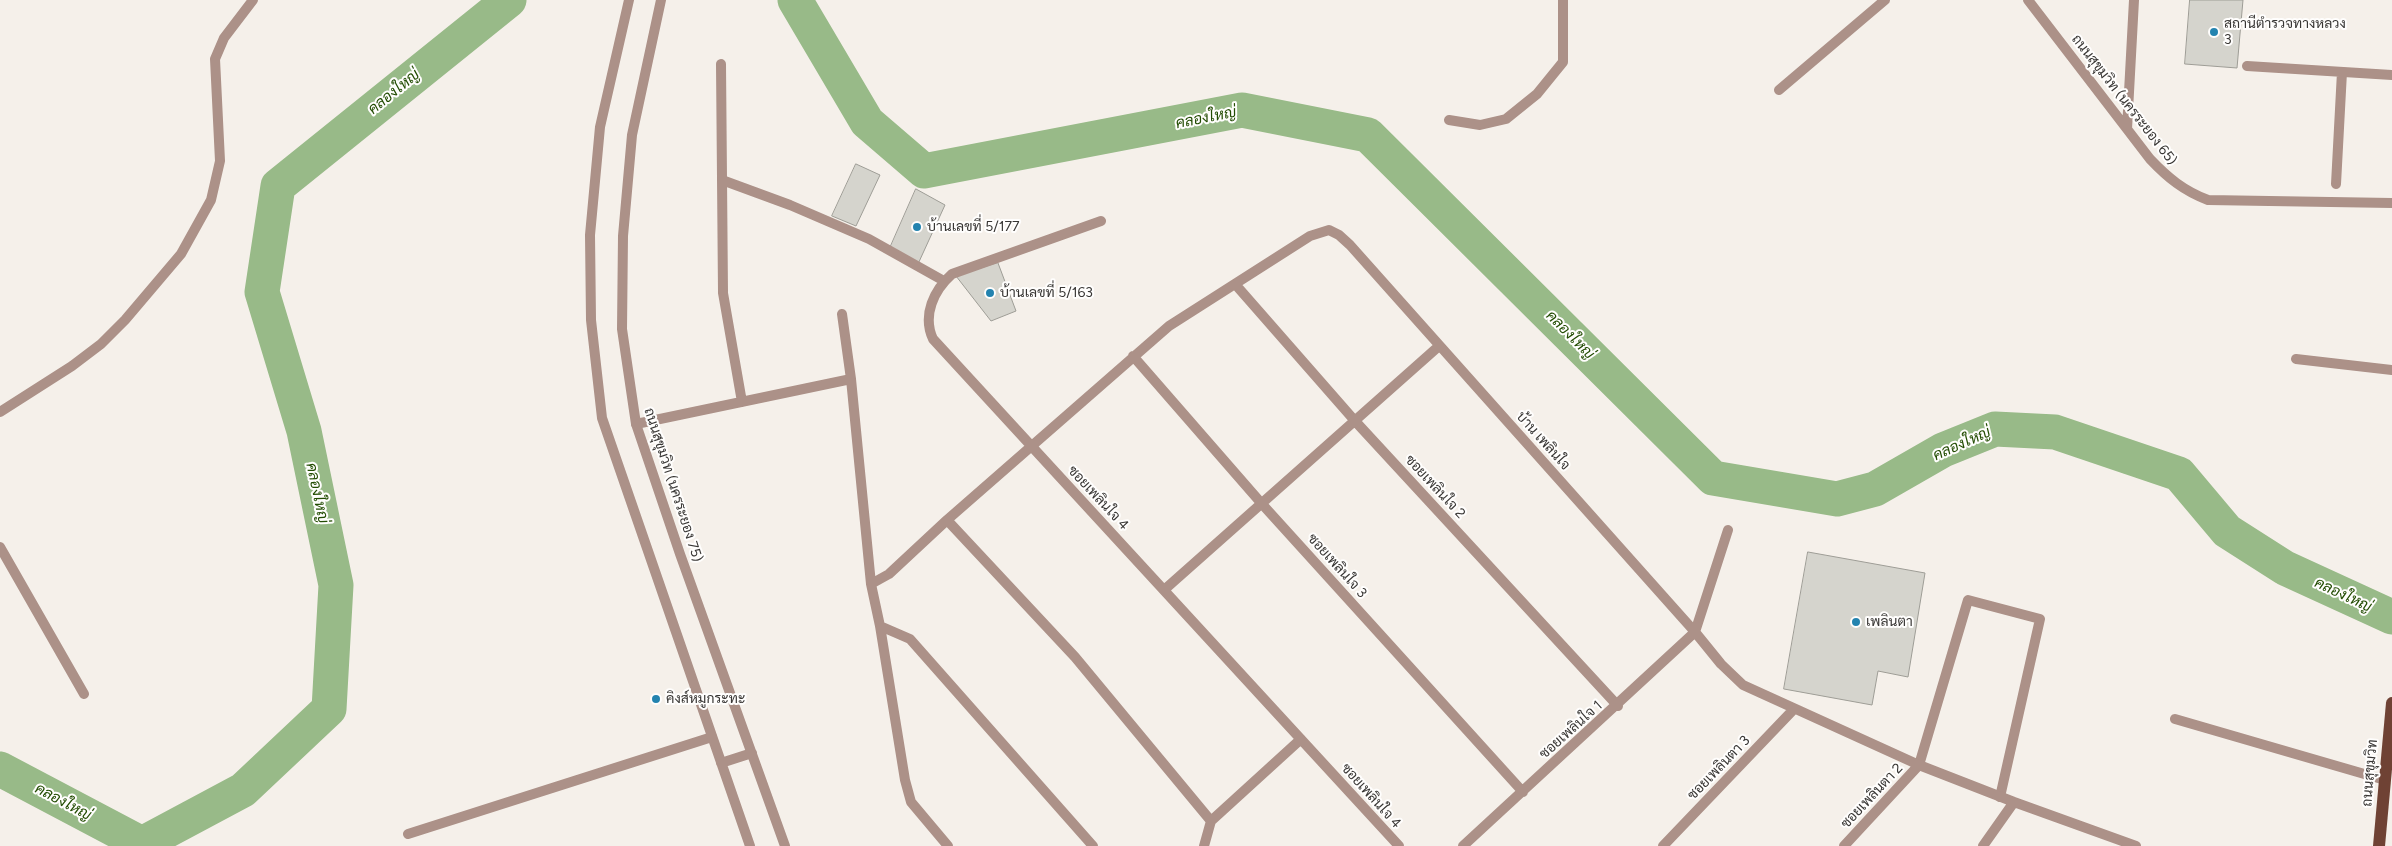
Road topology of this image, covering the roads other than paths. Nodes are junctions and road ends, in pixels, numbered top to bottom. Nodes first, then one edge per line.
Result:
1 (253, 0) edge
2 (629, 0) edge
3 (661, 0) edge
4 (1563, 0) edge
5 (1885, 0) edge
6 (2028, 0) edge
7 (2134, 0) edge
8 (720, 64) dead end
9 (2247, 66) dead end
10 (2342, 72) junction
11 (2392, 75) edge
12 (1779, 90) dead end
13 (1449, 120) dead end
14 (2127, 128) junction
15 (722, 180) junction
16 (2336, 184) dead end
17 (2392, 203) edge
18 (1101, 221) dead end
19 (944, 281) junction
20 (1235, 284) junction
21 (842, 314) dead end
22 (1439, 346) junction
23 (1133, 356) junction
24 (2296, 360) dead end
25 (2392, 370) edge
26 (851, 379) junction
27 (742, 402) junction
28 (0, 412) edge
29 (1355, 421) junction
30 (636, 424) junction
31 (1032, 446) junction
32 (1262, 504) junction
33 (947, 520) junction
34 (1728, 530) dead end
35 (0, 547) edge
36 (871, 584) junction
37 (1164, 590) junction
38 (880, 626) junction
39 (1695, 632) junction
40 (84, 694) dead end
41 (2392, 703) edge
42 (1618, 706) junction
43 (1794, 709) junction
44 (2176, 719) dead end
45 (712, 736) junction
46 (1301, 740) junction
47 (752, 753) junction
48 (721, 763) junction
49 (1919, 765) junction
50 (2385, 774) junction
51 (1523, 792) junction
52 (2000, 797) junction
53 (2014, 802) junction
54 (1211, 821) junction
55 (408, 834) dead end
56 (750, 846) edge
57 (785, 846) edge
58 (948, 846) edge
59 (1093, 846) edge
60 (1204, 846) edge
61 (1398, 846) edge
62 (1463, 846) edge
63 (1663, 846) edge
64 (1844, 846) edge
65 (1983, 846) edge
66 (2136, 846) edge
67 (2379, 846) edge

1 - 28 street
2 - 45 street
3 - 30 street, ถนนสุขุมวิท (นครระยอง 75)
4 - 13 street
5 - 12 street
6 - 14 street, ถนนสุขุมวิท (นครระยอง 65)
7 - 14 street
8 - 15 street
9 - 10 street
10 - 11 street
10 - 16 street
14 - 17 street, ถนนสุขุมวิท (นครระยอง 65)
15 - 19 street
15 - 27 street
18 - 19 street, ซอยเพลินใจ 4
19 - 31 street, ซอยเพลินใจ 4
20 - 22 street, บ้าน เพลินใจ
20 - 23 street
20 - 29 street, ซอยเพลินใจ 2
21 - 26 street
22 - 29 street
22 - 39 street, บ้าน เพลินใจ
23 - 31 street
23 - 32 street, ซอยเพลินใจ 3
24 - 25 street
26 - 27 street
26 - 36 street
27 - 30 street
29 - 32 street
29 - 42 street, ซอยเพลินใจ 2
30 - 47 street, ถนนสุขุมวิท (นครระยอง 75)
31 - 33 street
31 - 37 street, ซอยเพลินใจ 4
32 - 37 street
32 - 51 street, ซอยเพลินใจ 3
33 - 36 street
33 - 54 street
34 - 39 street
35 - 40 street
36 - 38 street
37 - 46 street, ซอยเพลินใจ 4
38 - 58 street
38 - 59 street
39 - 42 street, ซอยเพลินใจ 1
39 - 43 street, บ้าน เพลินใจ
41 - 50 main road, ถนนสุขุมวิท
42 - 51 street, ซอยเพลินใจ 1
43 - 49 street, บ้าน เพลินใจ
43 - 63 street, ซอยเพลินตา 3
44 - 50 street
45 - 48 street
45 - 55 street
46 - 54 street
46 - 61 street, ซอยเพลินใจ 4
47 - 48 street
47 - 57 street, ถนนสุขุมวิท (นครระยอง 75)
48 - 56 street
49 - 52 street, บ้าน เพลินใจ
49 - 52 street
49 - 64 street, ซอยเพลินตา 2
50 - 67 main road, ถนนสุขุมวิท
51 - 62 street, ซอยเพลินใจ 1
52 - 53 street, บ้าน เพลินใจ
53 - 65 street
53 - 66 street, บ้าน เพลินใจ
54 - 60 street

